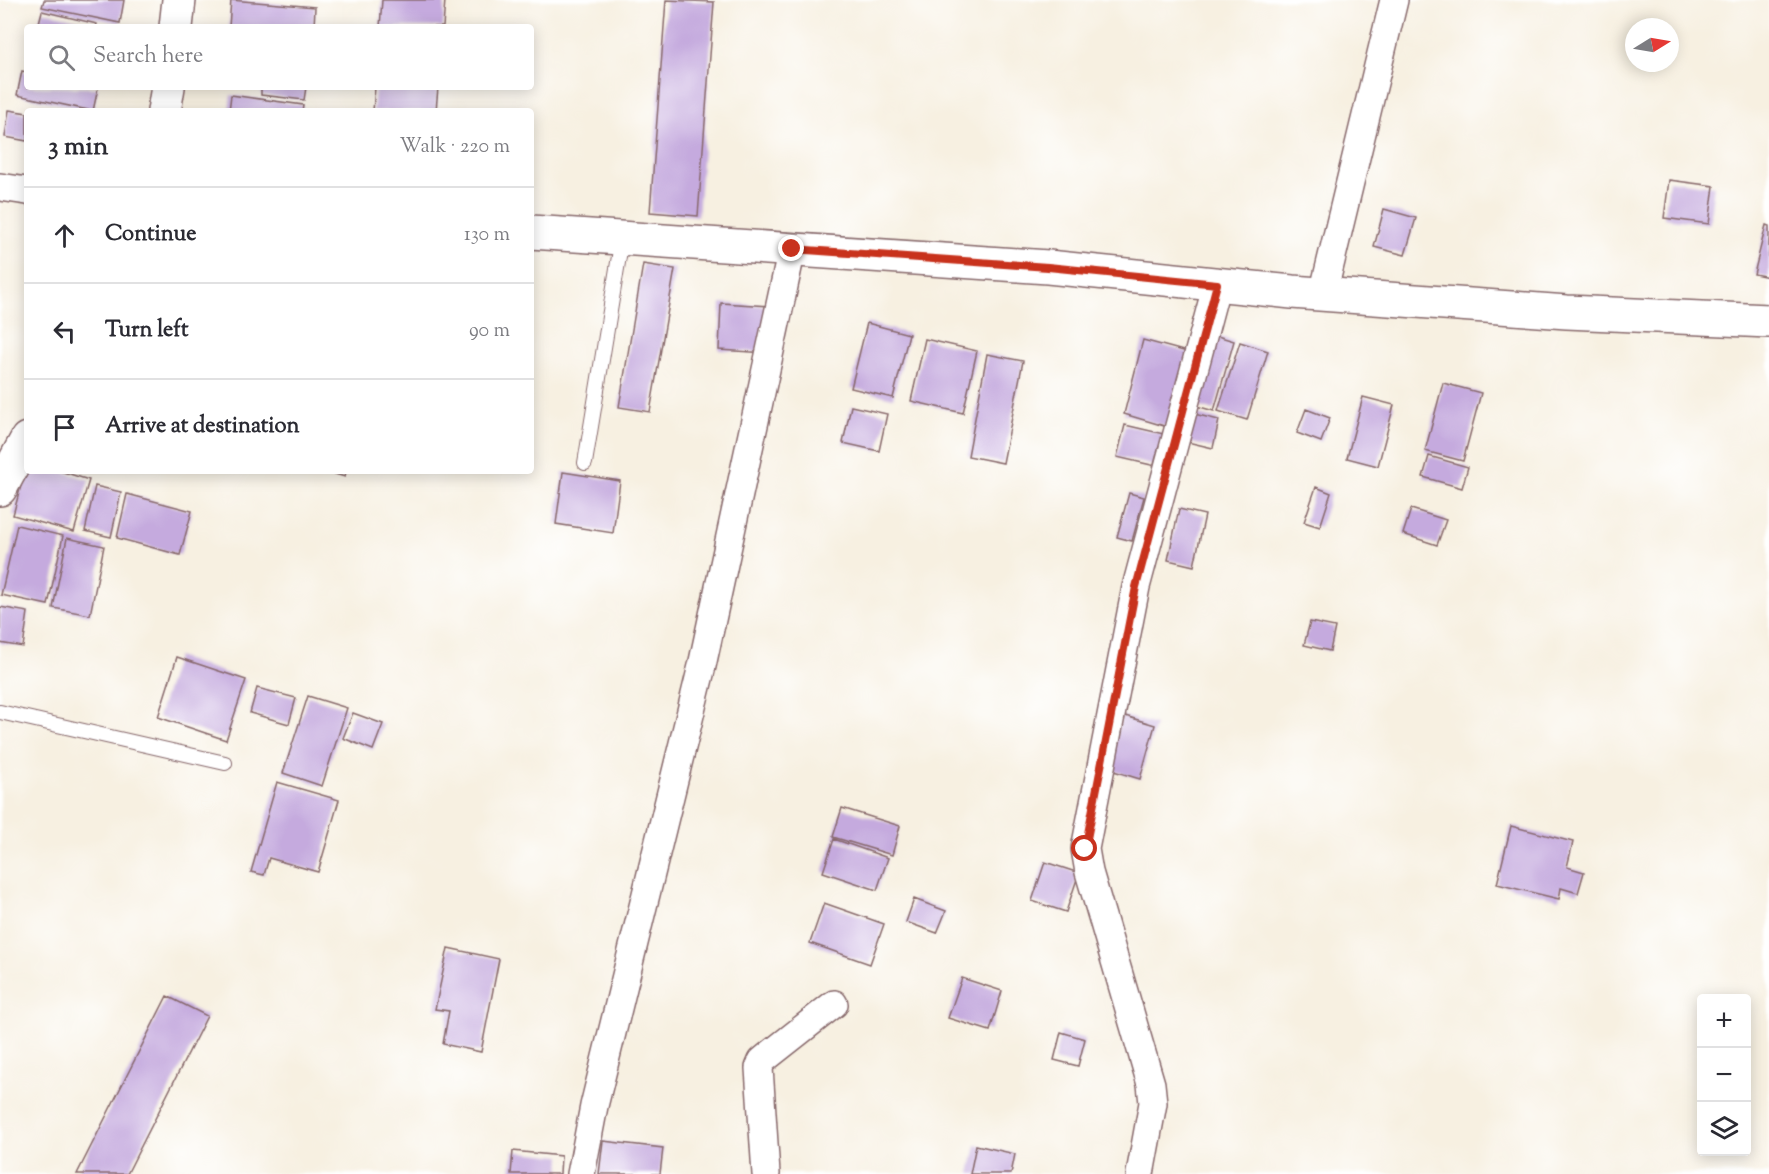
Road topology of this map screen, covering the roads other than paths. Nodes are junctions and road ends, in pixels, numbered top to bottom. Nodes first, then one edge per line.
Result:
1 (179, 0) edge
2 (1394, 0) edge
3 (176, 24) edge
4 (168, 90) edge
5 (165, 108) edge
6 (0, 187) edge
7 (24, 191) edge
8 (534, 232) edge
9 (621, 238) junction
10 (792, 249) junction
11 (1217, 284) junction
12 (1323, 294) junction
13 (1769, 321) edge
14 (24, 445) edge
15 (585, 463) dead end
16 (0, 489) edge
17 (0, 711) edge
18 (225, 764) dead end
19 (834, 1004) dead end
20 (582, 1174) edge
21 (766, 1174) edge
22 (1140, 1174) edge

1 - 3 street
2 - 12 street
4 - 5 street
6 - 7 street
8 - 9 street
9 - 10 street
9 - 15 lane
10 - 11 street
10 - 20 street
11 - 12 street
11 - 22 street
12 - 13 street
14 - 16 street
17 - 18 lane
19 - 21 street

